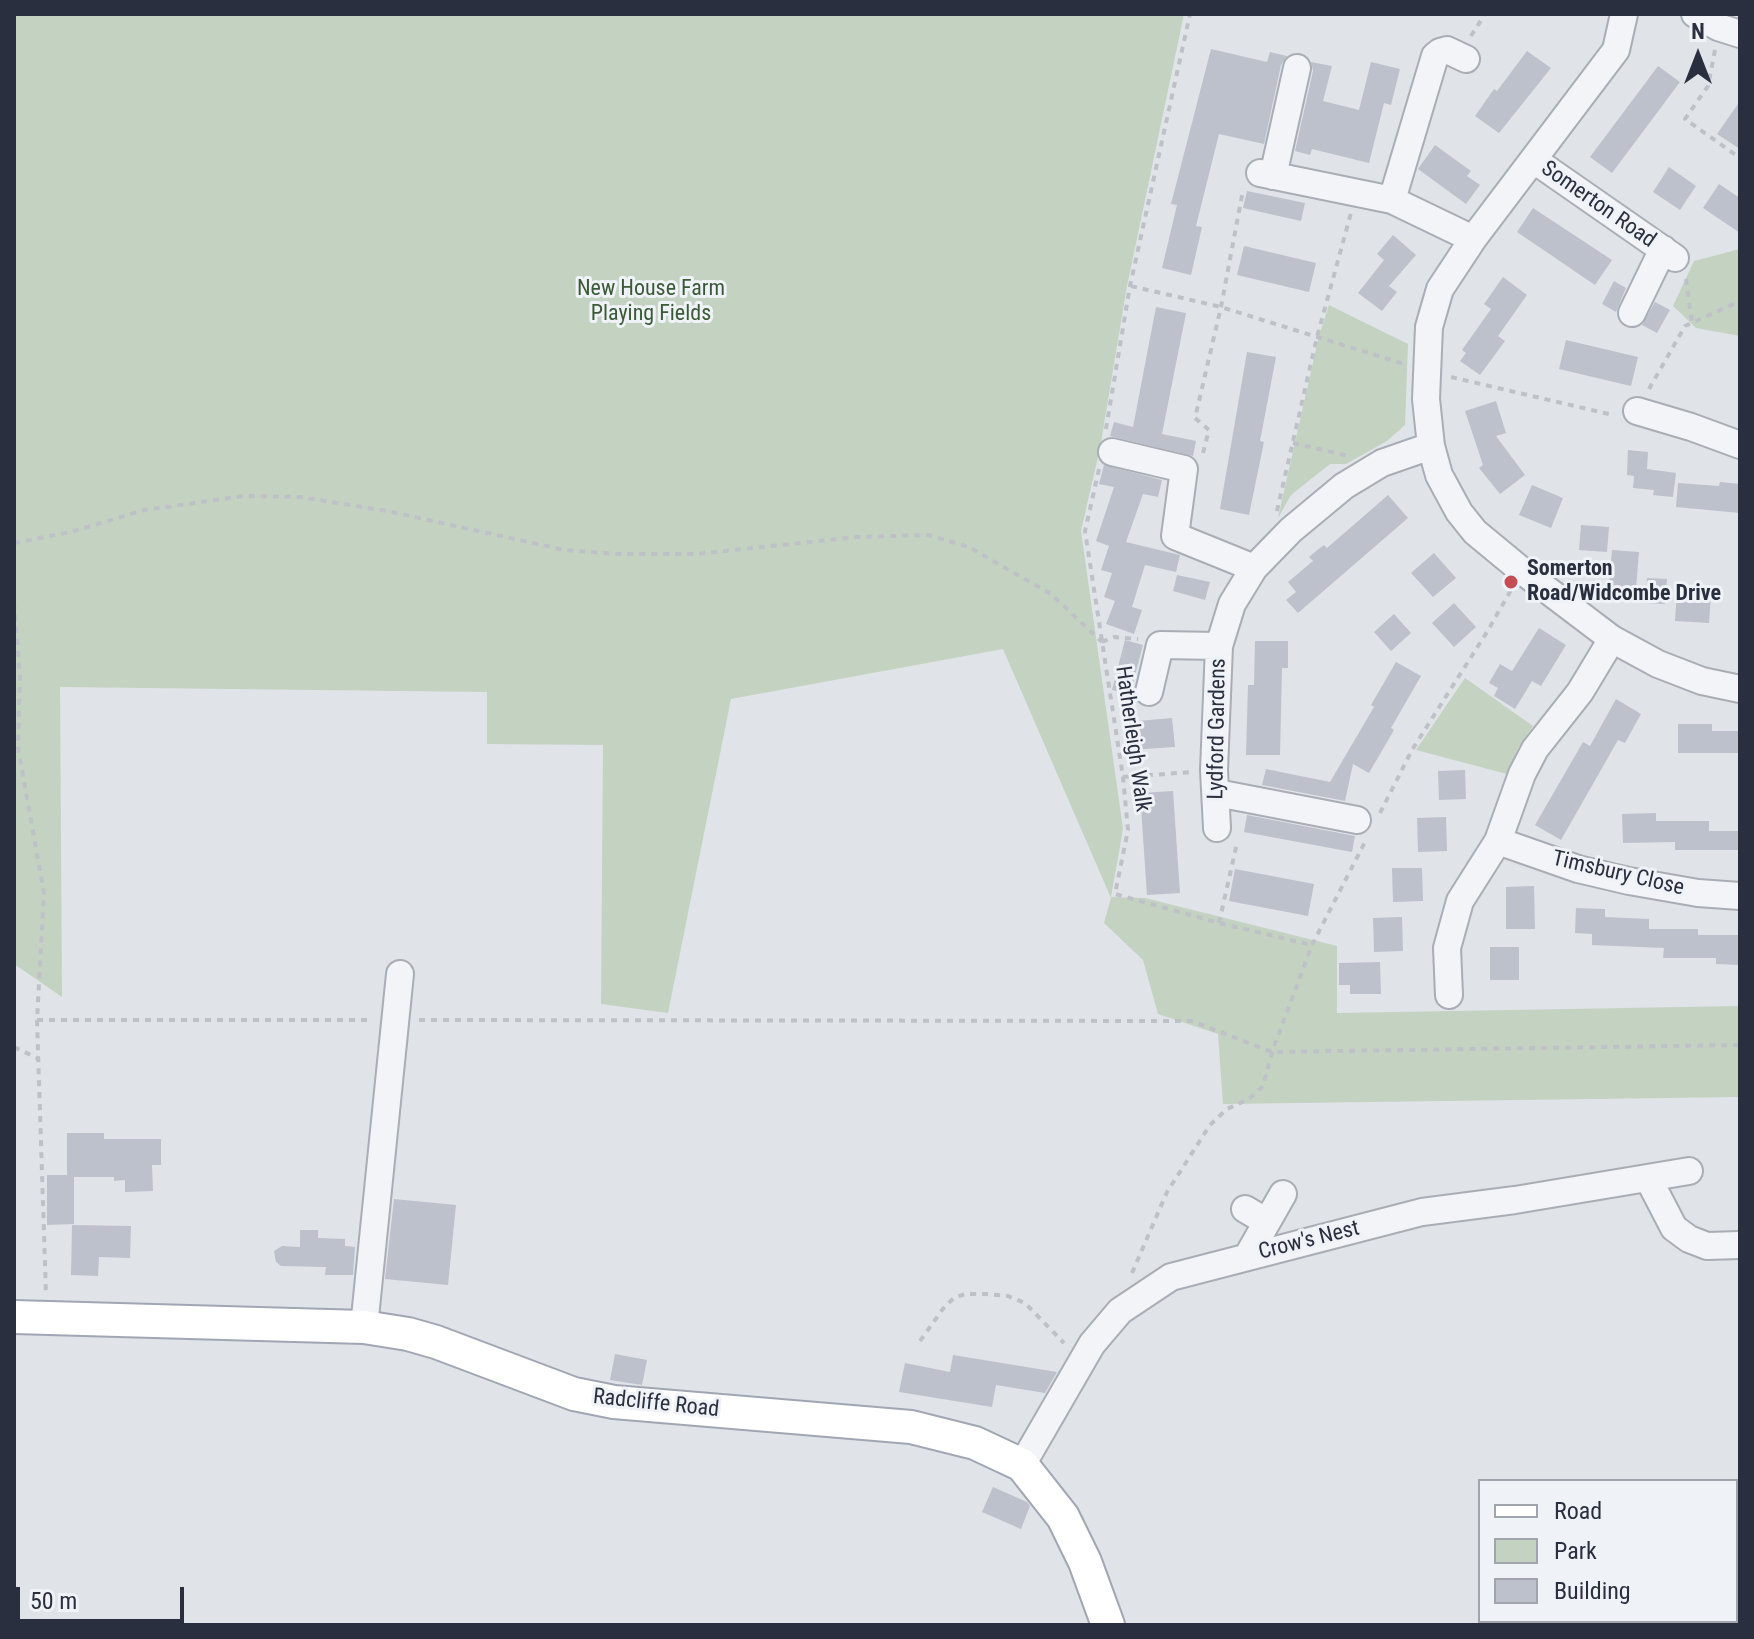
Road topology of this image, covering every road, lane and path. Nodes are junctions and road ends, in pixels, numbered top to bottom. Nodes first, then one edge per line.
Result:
1 (1190, 14) edge
2 (1624, 14) edge
3 (1717, 25) edge
4 (1466, 59) dead end
5 (1297, 68) dead end
6 (1740, 158) edge
7 (1534, 160) junction
8 (1266, 174) junction
9 (1360, 192) junction
10 (1392, 200) junction
11 (1473, 239) junction
12 (1663, 259) junction
13 (1632, 313) dead end
14 (1693, 323) dead end
15 (1637, 411) dead end
16 (1293, 443) junction
17 (1740, 445) edge
18 (1431, 446) junction
19 (1106, 450) junction
20 (1382, 463) junction
21 (1184, 469) junction
22 (1277, 513) dead end
23 (14, 543) edge
24 (1254, 568) junction
25 (1521, 570) junction
26 (14, 603) edge
27 (1612, 639) junction
28 (1102, 642) junction
29 (1160, 645) junction
30 (1219, 646) junction
31 (1740, 689) edge
32 (1149, 692) dead end
33 (1123, 777) junction
34 (1215, 781) junction
35 (1366, 827) junction
36 (1217, 828) joint
37 (1498, 841) junction
38 (1740, 896) edge
39 (1219, 923) junction
40 (1312, 945) junction
41 (400, 974) dead end
42 (1440, 982) dead end
43 (37, 1020) junction
44 (395, 1020) junction
45 (1740, 1045) edge
46 (14, 1047) edge
47 (1272, 1052) junction
48 (38, 1058) junction
49 (1689, 1171) dead end
50 (1648, 1178) junction
51 (1283, 1194) dead end
52 (1740, 1245) edge
53 (1247, 1257) junction
54 (1120, 1311) junction
55 (47, 1316) junction
56 (14, 1317) edge
57 (364, 1327) junction
58 (920, 1341) dead end
59 (1082, 1362) junction
60 (1022, 1465) junction
61 (1108, 1625) edge

1 - 19 path, Hatherleigh Walk
2 - 7 street, Somerton Road
3 - 6 path
4 - 10 street
5 - 8 street
7 - 11 street, Somerton Road
7 - 12 street, Somerton Road
8 - 9 street
8 - 21 path
9 - 10 street
9 - 16 path
10 - 11 street
11 - 18 street, Somerton Road
12 - 13 street, Somerton Road
12 - 14 path
15 - 17 street
16 - 20 path
16 - 22 path
18 - 20 street, Lydford Gardens
18 - 25 street, Somerton Road
19 - 21 street
19 - 28 path, Hatherleigh Walk
20 - 24 street, Lydford Gardens
21 - 24 street
23 - 28 path
24 - 30 street, Lydford Gardens
25 - 27 street, Somerton Road
25 - 35 path
26 - 43 path
27 - 31 street, Somerton Road
27 - 37 street
28 - 29 path
28 - 33 path, Hatherleigh Walk
29 - 30 street
29 - 32 street
30 - 34 street, Lydford Gardens
33 - 34 path
33 - 39 path, Hatherleigh Walk
34 - 35 street
34 - 36 street, Lydford Gardens
35 - 40 path
36 - 39 path
37 - 38 street, Timsbury Close
37 - 42 street
39 - 40 path, Hatherleigh Walk
40 - 47 path
41 - 44 street
43 - 44 path
43 - 48 path
44 - 47 path
44 - 57 street
45 - 47 path
46 - 48 path
47 - 54 path
48 - 55 path
49 - 50 street, Crow's Nest
50 - 52 street
50 - 53 street, Crow's Nest
51 - 53 street
53 - 54 street, Crow's Nest
54 - 59 street, Crow's Nest
55 - 56 main road, Radcliffe Road
55 - 57 main road, Radcliffe Road
57 - 60 main road, Radcliffe Road
58 - 59 path
59 - 60 street, Crow's Nest
60 - 61 main road, Radcliffe Road

